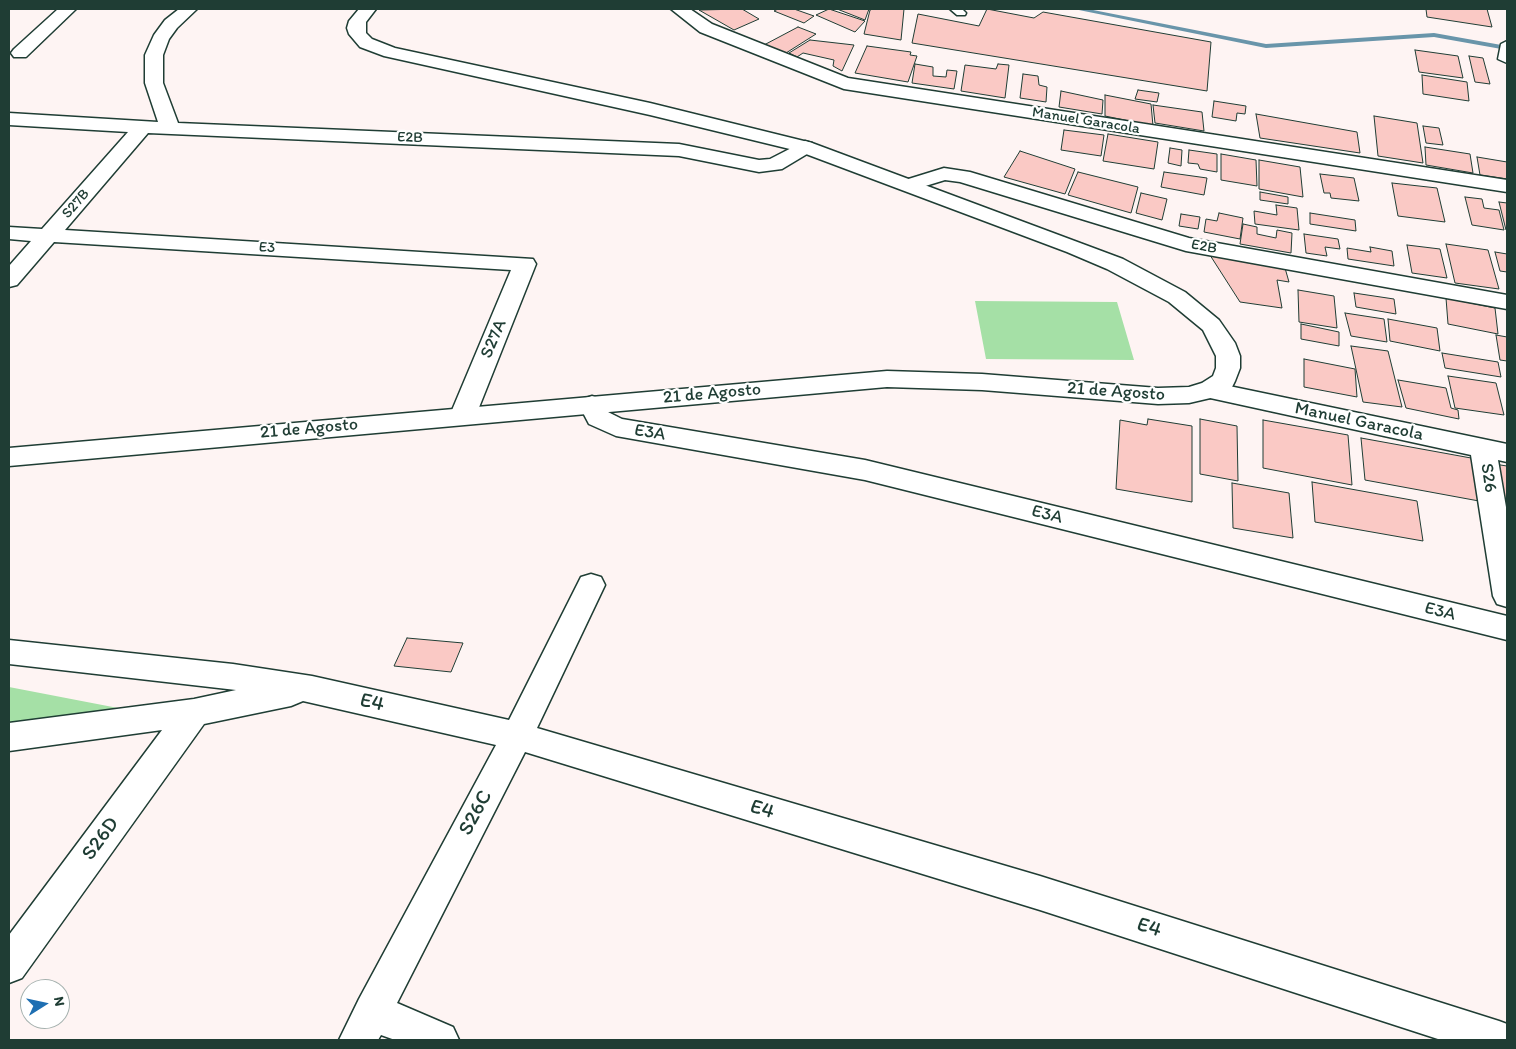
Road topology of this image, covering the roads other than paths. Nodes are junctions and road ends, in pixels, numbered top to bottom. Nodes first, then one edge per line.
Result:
1 (68, 9) edge
2 (189, 9) edge
3 (368, 9) edge
4 (678, 9) edge
5 (1507, 44) edge
6 (20, 54) dead end
7 (1506, 59) edge
8 (9, 119) edge
9 (143, 127) junction
10 (170, 128) junction
11 (805, 147) junction
12 (909, 185) junction
13 (1507, 186) edge
14 (9, 233) edge
15 (50, 234) junction
16 (525, 264) joint
17 (9, 280) edge
18 (1507, 302) edge
19 (1210, 390) junction
20 (592, 405) junction
21 (463, 414) junction
22 (1495, 450) edge
23 (9, 457) edge
24 (591, 585) dead end
25 (1507, 596) edge
26 (1507, 628) edge
27 (9, 652) edge
28 (312, 689) junction
29 (194, 712) junction
30 (517, 736) junction
31 (9, 737) edge
32 (9, 965) edge
33 (365, 1026) edge
34 (440, 1040) edge
35 (1499, 1040) edge

1 - 6 street
2 - 10 street
3 - 11 street
4 - 13 street, Manuel Garacola
5 - 7 lane
8 - 9 street, E2B
9 - 10 street, E2B
9 - 15 street, S27B
10 - 11 street, E2B
11 - 12 street
12 - 18 street, E2B
12 - 19 street
14 - 15 street, E3
15 - 16 street, E3
15 - 17 street, S27B
16 - 21 street, S27A
19 - 20 street, 21 de Agosto
19 - 22 street, Manuel Garacola
20 - 21 street, 21 de Agosto
20 - 26 street, E3A
21 - 23 street, 21 de Agosto
22 - 25 street, S26
24 - 30 street, S26C
27 - 28 street, E4
28 - 29 street
28 - 30 street, E4
29 - 31 street
29 - 32 street, S26D
30 - 33 street, S26C
30 - 35 street, E4
33 - 34 street

